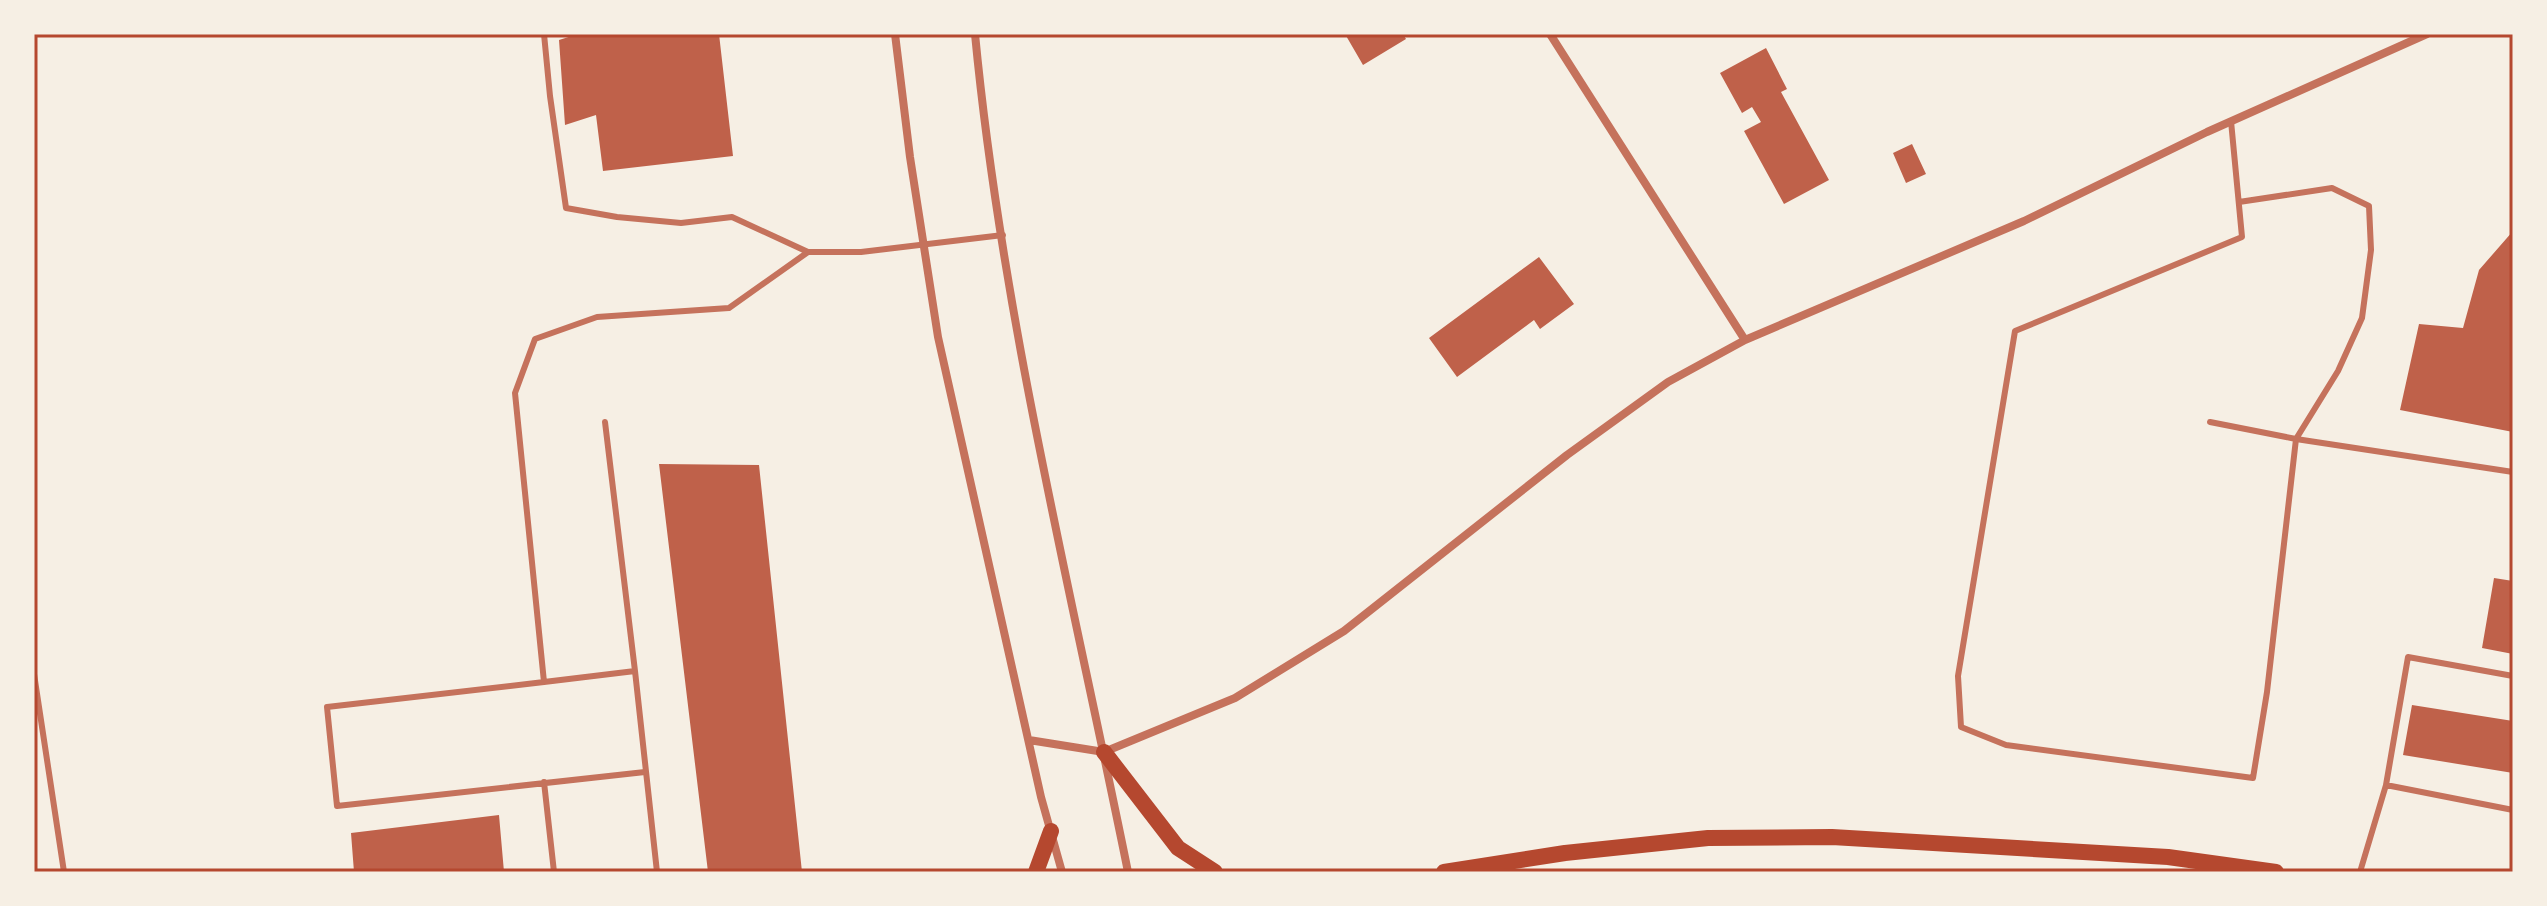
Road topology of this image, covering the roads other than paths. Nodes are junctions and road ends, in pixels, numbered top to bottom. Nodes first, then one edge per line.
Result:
1 (544, 34) edge
2 (895, 34) edge
3 (975, 34) edge
4 (1550, 34) edge
5 (2427, 34) edge
6 (2231, 121) junction
7 (2239, 202) junction
8 (1003, 235) junction
9 (923, 243) junction
10 (808, 252) junction
11 (1745, 340) junction
12 (605, 422) dead end
13 (2210, 422) dead end
14 (2296, 439) junction
15 (2513, 472) edge
16 (635, 671) junction
17 (34, 674) edge
18 (2513, 676) edge
19 (544, 682) junction
20 (1029, 740) junction
21 (1104, 752) junction
22 (645, 772) junction
23 (544, 782) junction
24 (2386, 785) junction
25 (2513, 810) edge
26 (1051, 831) junction
27 (64, 872) edge
28 (554, 872) edge
29 (657, 872) edge
30 (1036, 872) edge
31 (1062, 872) edge
32 (1128, 872) edge
33 (1215, 872) edge
34 (1444, 872) edge
35 (2276, 872) edge
36 (2360, 872) edge

1 - 10 lane
2 - 9 street
3 - 8 street
4 - 11 street
5 - 6 street
6 - 7 lane
6 - 11 street
7 - 14 lane
7 - 14 lane
8 - 9 lane
8 - 21 street
9 - 10 lane
9 - 20 street
10 - 19 lane
11 - 21 street
12 - 16 lane
13 - 14 lane
14 - 15 lane
16 - 19 lane
16 - 22 lane
17 - 27 lane
18 - 24 lane
19 - 23 lane
20 - 21 street
20 - 26 street
21 - 32 street
21 - 33 main road
22 - 23 lane
22 - 29 lane
23 - 28 lane
24 - 25 lane
24 - 36 lane
26 - 30 main road
26 - 31 street
34 - 35 main road

